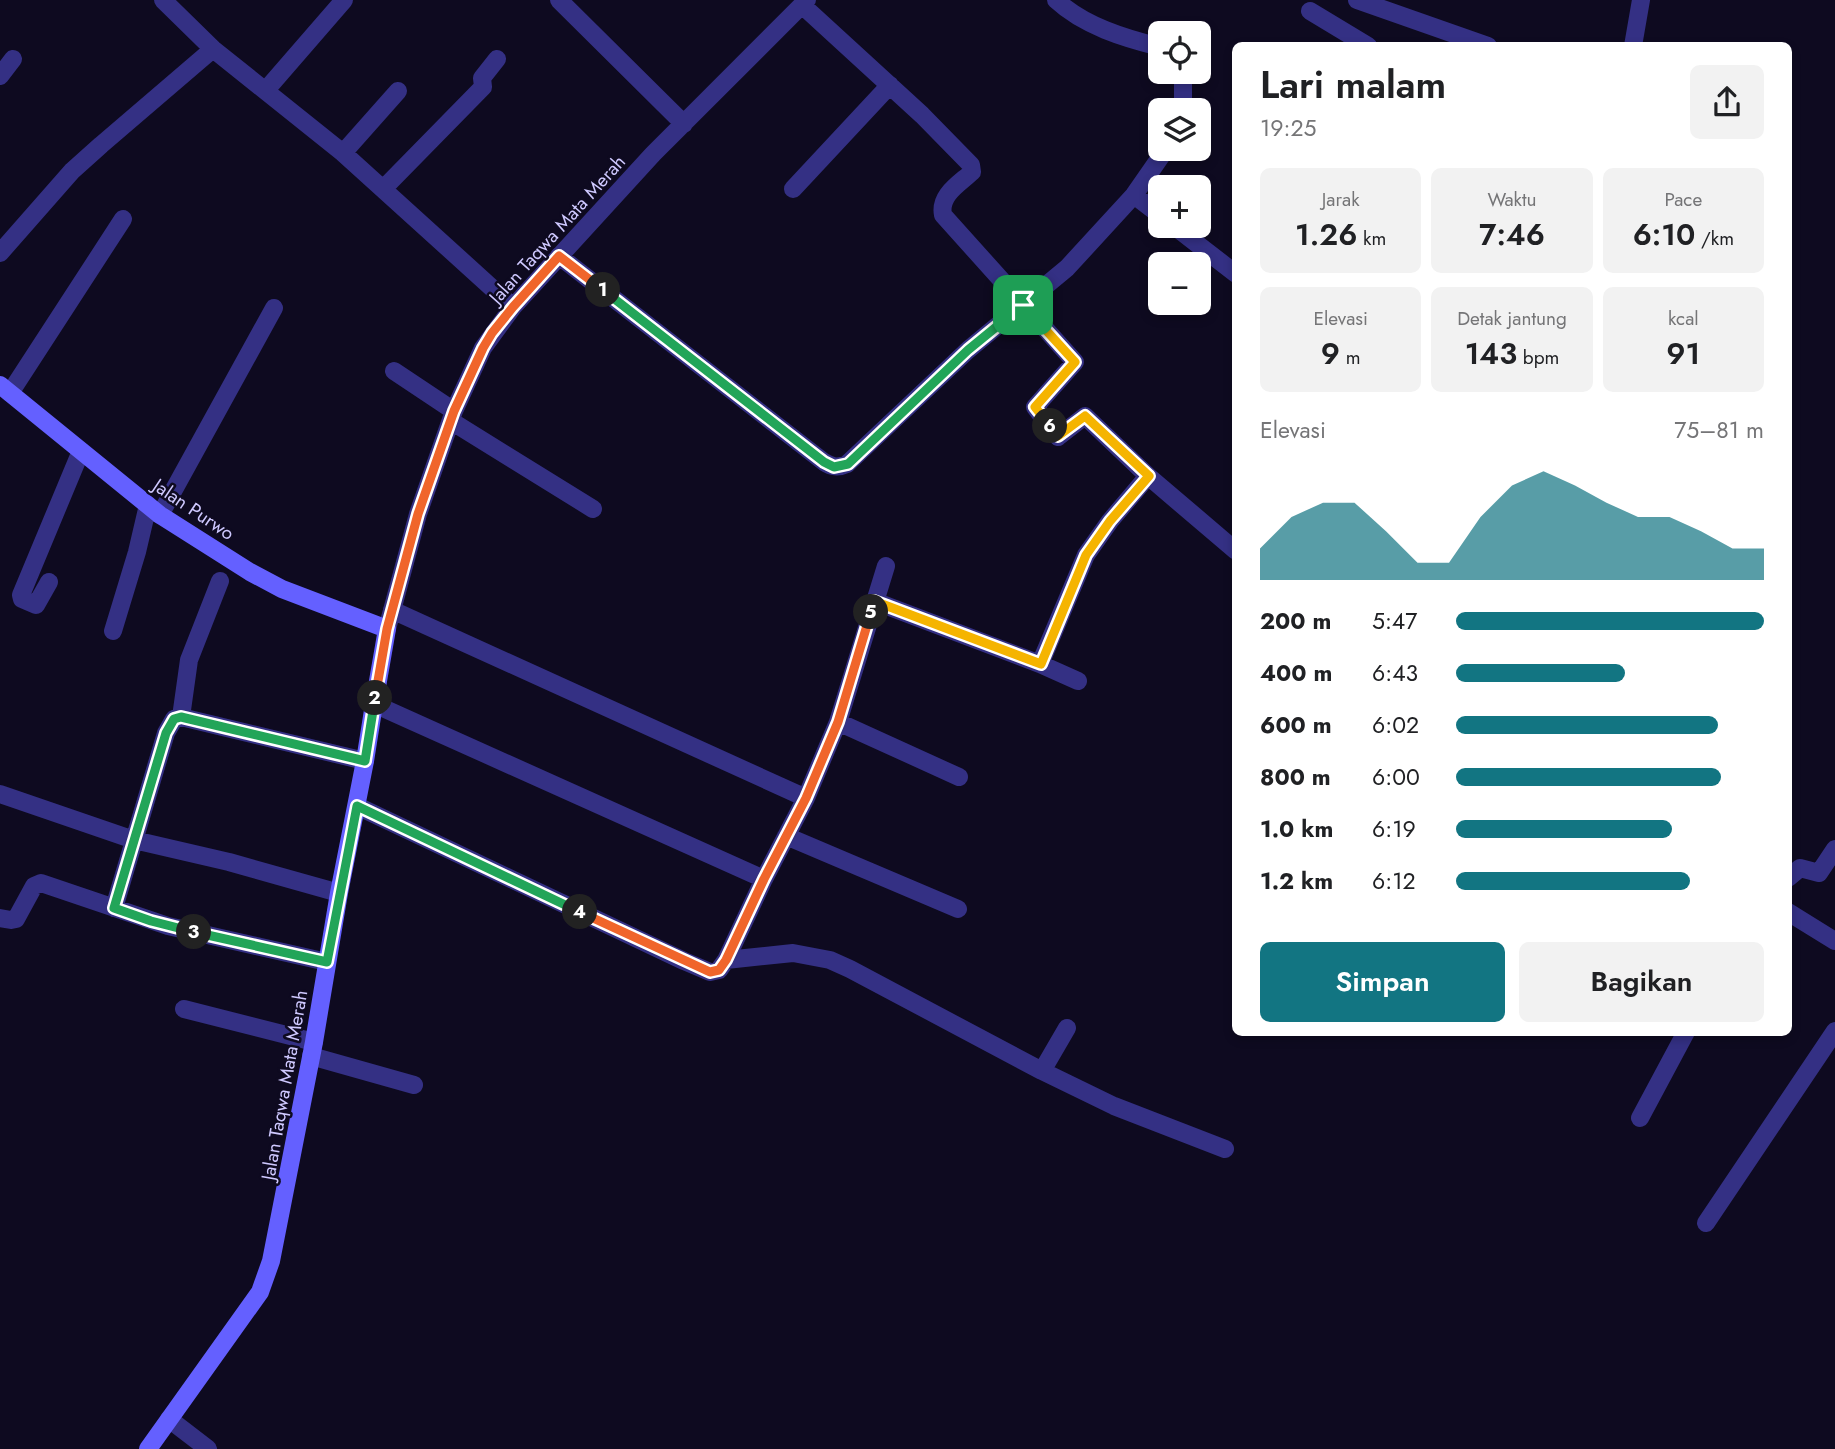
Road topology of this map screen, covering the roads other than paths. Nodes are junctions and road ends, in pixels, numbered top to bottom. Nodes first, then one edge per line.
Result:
1 (163, 0) edge
2 (344, 0) edge
3 (559, 0) edge
4 (1056, 0) edge
5 (1357, 0) edge
6 (1641, 0) edge
7 (805, 3) edge
8 (1310, 11) dead end
9 (1361, 42) edge
10 (1478, 42) edge
11 (1634, 42) edge
12 (1148, 43) edge
13 (213, 49) junction
14 (13, 59) dead end
15 (497, 59) dead end
16 (0, 76) edge
17 (890, 85) junction
18 (266, 90) junction
19 (398, 92) dead end
20 (684, 124) junction
21 (343, 153) junction
22 (1158, 161) edge
23 (383, 189) junction
24 (793, 189) dead end
25 (1134, 195) junction
26 (1148, 206) edge
27 (123, 219) dead end
28 (1190, 238) edge
29 (0, 253) edge
30 (559, 256) junction
31 (1232, 271) edge
32 (1023, 305) junction
33 (513, 307) junction
34 (274, 308) dead end
35 (394, 370) dead end
36 (5, 389) edge
37 (452, 416) junction
38 (81, 451) junction
39 (1149, 476) junction
40 (593, 509) dead end
41 (154, 510) junction
42 (1232, 540) edge
43 (886, 566) dead end
44 (220, 581) dead end
45 (49, 582) dead end
46 (874, 601) junction
47 (392, 610) junction
48 (387, 629) junction
49 (113, 631) dead end
50 (1041, 664) junction
51 (1078, 681) dead end
52 (374, 704) junction
53 (181, 717) junction
54 (838, 722) junction
55 (365, 761) junction
56 (959, 777) dead end
57 (0, 794) edge
58 (806, 798) junction
59 (357, 806) junction
60 (786, 835) junction
61 (134, 840) junction
62 (1835, 849) edge
63 (1792, 875) edge
64 (764, 879) junction
65 (339, 893) junction
66 (114, 908) junction
67 (958, 909) dead end
68 (0, 918) edge
69 (1792, 921) edge
70 (1835, 941) edge
71 (726, 960) junction
72 (327, 962) junction
73 (184, 1009) dead end
74 (1067, 1028) dead end
75 (1835, 1031) edge
76 (1684, 1036) edge
77 (312, 1049) junction
78 (1042, 1071) junction
79 (414, 1084) dead end
80 (1640, 1118) dead end
81 (1225, 1149) dead end
82 (1706, 1223) dead end
83 (169, 1419) junction
84 (148, 1449) edge
85 (208, 1449) edge

1 - 13 street
2 - 18 street
3 - 20 street
4 - 12 street
5 - 10 street
6 - 11 street
7 - 17 street
7 - 20 street, Jalan Taqwa Mata Merah
8 - 9 street
13 - 18 street
13 - 29 street
14 - 16 street
15 - 23 street
17 - 24 street
17 - 32 street
18 - 21 street
19 - 21 street
20 - 30 street, Jalan Taqwa Mata Merah
21 - 23 street
22 - 25 street
23 - 33 street
25 - 26 street
25 - 32 street
27 - 36 street
28 - 31 street
30 - 32 street
30 - 33 street, Jalan Taqwa Mata Merah
32 - 39 street
33 - 37 street, Jalan Taqwa Mata Merah
34 - 41 street
35 - 37 street
36 - 38 street, Jalan Purwo
37 - 40 street
37 - 47 street, Jalan Taqwa Mata Merah
38 - 41 street, Jalan Purwo
38 - 45 street
39 - 42 street
39 - 50 street
41 - 48 street, Jalan Purwo
41 - 49 street
43 - 46 street
44 - 53 street
46 - 50 street
46 - 54 street
47 - 48 street, Jalan Taqwa Mata Merah
47 - 58 street
48 - 52 street, Jalan Taqwa Mata Merah
50 - 51 street
52 - 55 street, Jalan Taqwa Mata Merah
52 - 64 street
53 - 55 street
53 - 61 street
54 - 56 street
54 - 58 street
55 - 59 street, Jalan Taqwa Mata Merah
57 - 61 street
58 - 60 street
59 - 65 street, Jalan Taqwa Mata Merah
59 - 71 street
60 - 64 street
60 - 67 street
61 - 65 street
61 - 66 street
62 - 63 street
64 - 71 street
65 - 72 street, Jalan Taqwa Mata Merah
66 - 68 street
66 - 72 street
69 - 70 street
71 - 78 street
72 - 77 street, Jalan Taqwa Mata Merah
73 - 77 street
74 - 78 street
75 - 82 street
76 - 80 street
77 - 79 street
77 - 83 street, Jalan Taqwa Mata Merah
78 - 81 street
83 - 84 street, Jalan Taqwa Mata Merah
83 - 85 street

